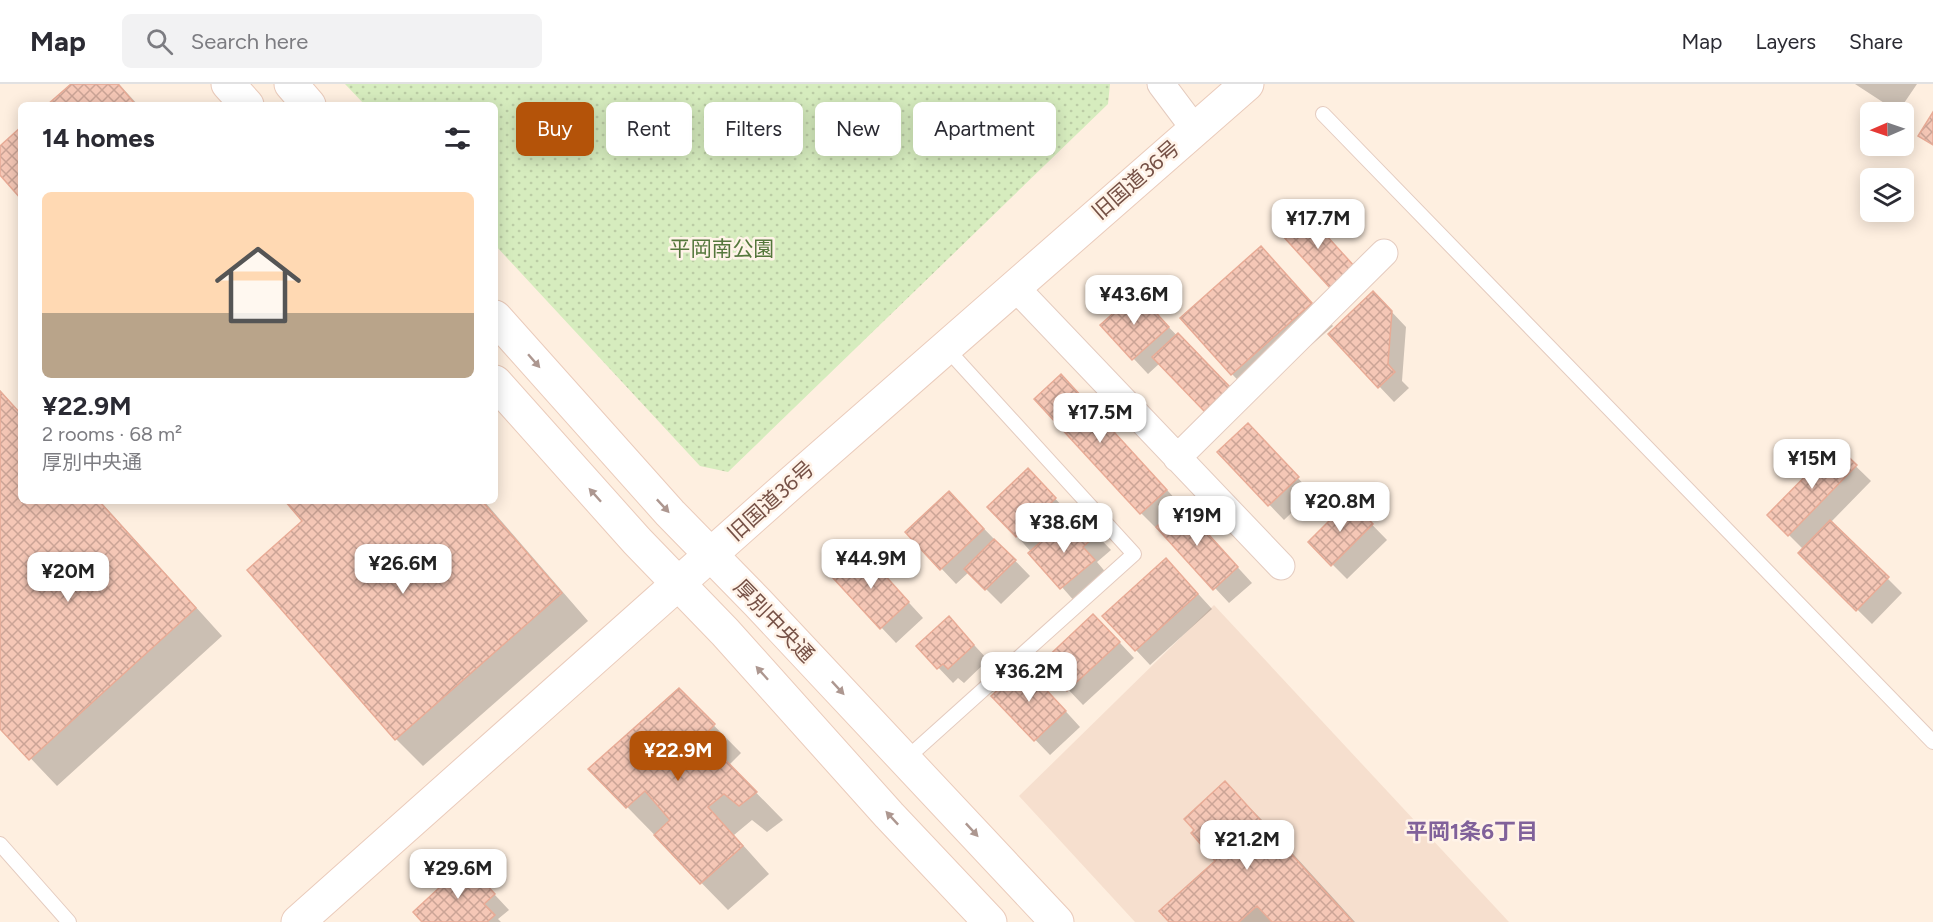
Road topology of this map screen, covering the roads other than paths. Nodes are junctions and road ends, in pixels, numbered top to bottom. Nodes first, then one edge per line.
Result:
1 (228, 84) edge
2 (291, 84) edge
3 (1161, 84) edge
4 (1247, 84) edge
5 (244, 102) edge
6 (306, 102) edge
7 (1323, 114) dead end
8 (1194, 128) junction
9 (1384, 253) dead end
10 (1015, 287) junction
11 (498, 320) edge
12 (947, 349) junction
13 (498, 385) edge
14 (1178, 458) junction
15 (710, 555) junction
16 (1281, 566) dead end
17 (678, 584) junction
18 (1933, 742) edge
19 (906, 759) junction
20 (0, 844) edge
21 (69, 922) edge
22 (298, 922) edge
23 (990, 922) edge
24 (1057, 922) edge

1 - 5 main road
2 - 6 main road
3 - 8 street
4 - 8 main road, 旧国道36号
7 - 18 lane
8 - 10 main road, 旧国道36号
9 - 14 street
10 - 12 main road, 旧国道36号
10 - 14 street
11 -> 15 main road, 厚別中央通
12 - 15 main road, 旧国道36号
12 - 19 lane
17 -> 13 main road, 厚別中央通
14 - 16 street
15 - 17 main road, 旧国道36号
15 -> 19 main road, 厚別中央通
17 - 22 main road, 旧国道36号
23 -> 17 main road, 厚別中央通
19 -> 24 main road, 厚別中央通
20 - 21 lane

